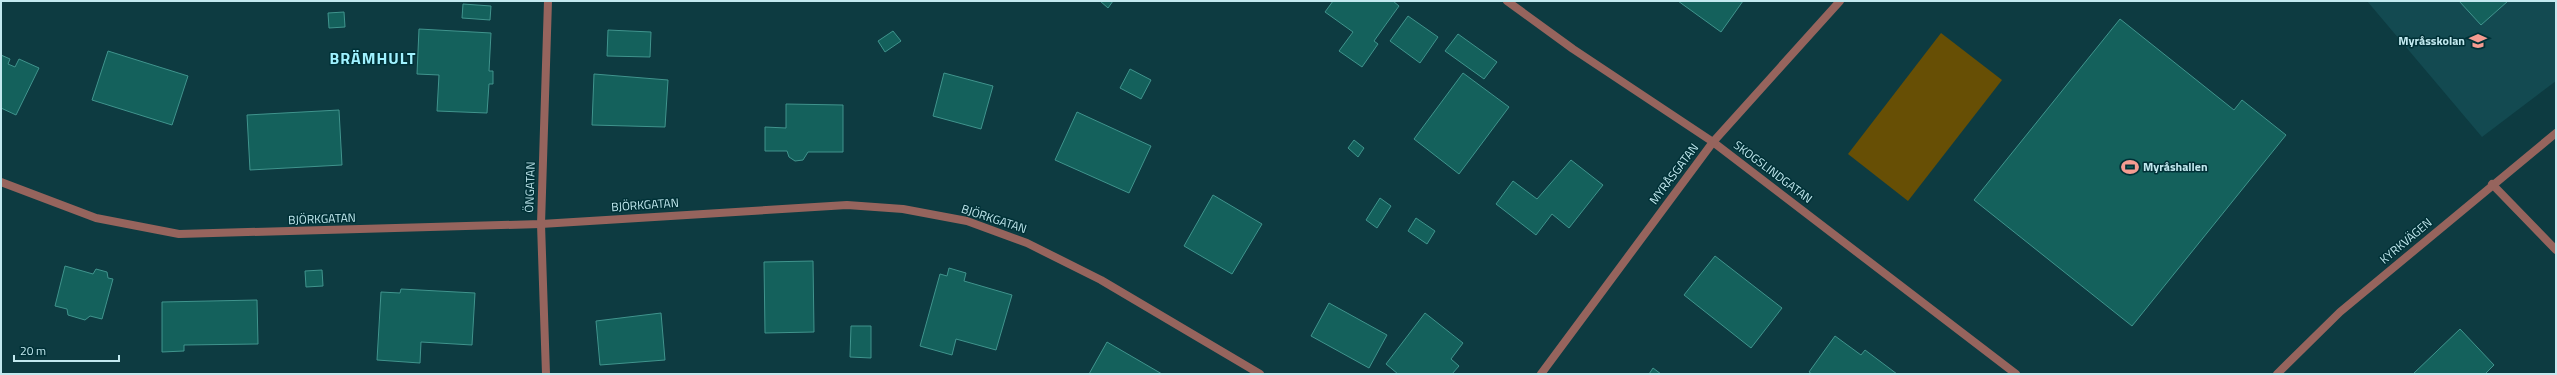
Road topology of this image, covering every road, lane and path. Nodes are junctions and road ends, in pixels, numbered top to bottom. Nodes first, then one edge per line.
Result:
1 (548, 1) edge
2 (1507, 1) edge
3 (1840, 1) edge
4 (2556, 132) edge
5 (1713, 142) junction
6 (1, 182) edge
7 (2492, 184) junction
8 (541, 224) junction
9 (2556, 250) edge
10 (546, 374) edge
11 (1260, 374) edge
12 (1541, 374) edge
13 (2016, 374) edge
14 (2277, 374) edge

1 - 8 street, ÖNGATAN
2 - 5 street, SKOGSLINDGATAN
3 - 5 street, MYRÅSGATAN
4 - 7 street, KYRKVÄGEN
5 - 12 street, MYRÅSGATAN
5 - 13 street, SKOGSLINDGATAN
6 - 8 street, BJÖRKGATAN
7 - 9 street
7 - 14 street, KYRKVÄGEN
8 - 10 street, ÖNGATAN
8 - 11 street, BJÖRKGATAN

